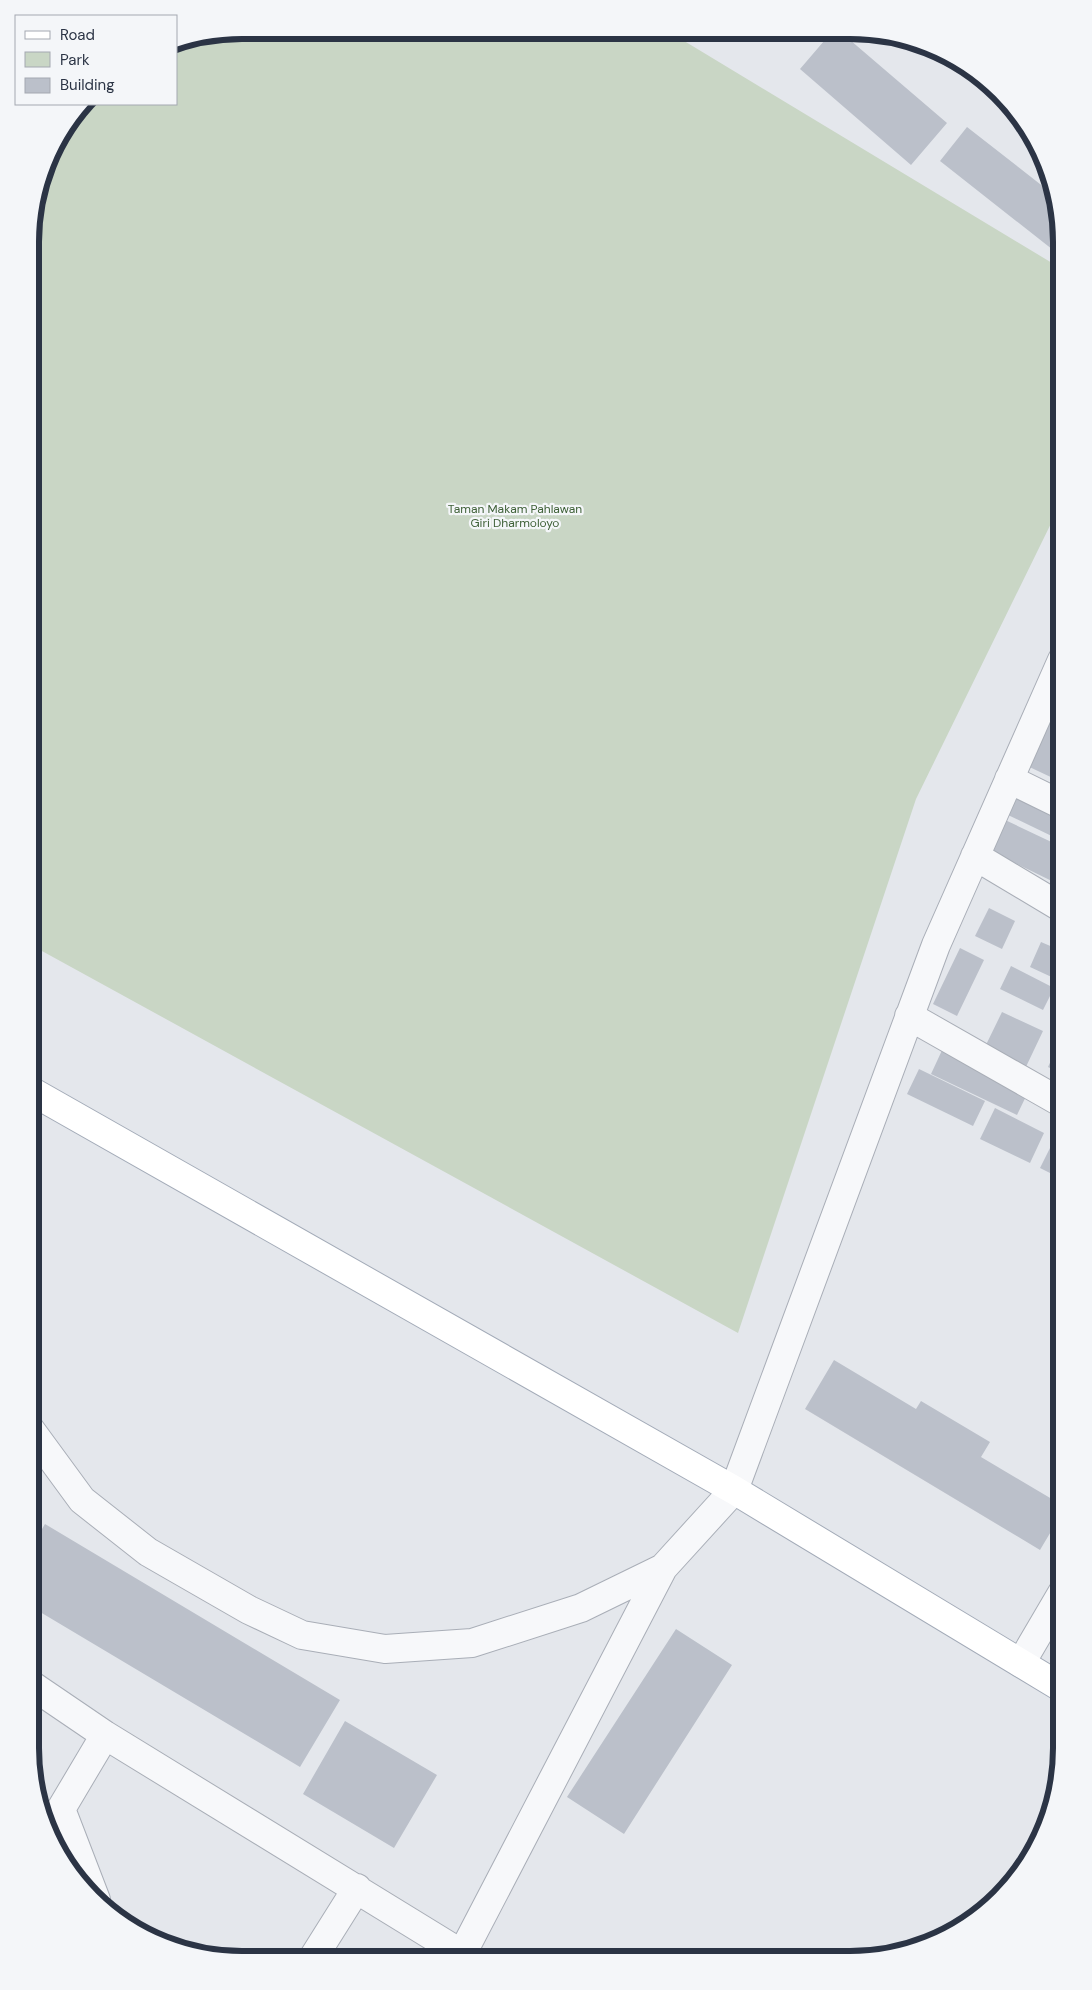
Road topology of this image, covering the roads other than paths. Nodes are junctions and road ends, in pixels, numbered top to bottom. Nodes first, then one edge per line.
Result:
1 (1053, 680) edge
2 (1009, 779) junction
3 (1053, 801) edge
4 (975, 856) junction
5 (1053, 903) edge
6 (909, 1016) junction
7 (39, 1096) edge
8 (1053, 1098) edge
9 (39, 1441) edge
10 (734, 1490) junction
11 (663, 1568) junction
12 (1053, 1608) edge
13 (1021, 1662) junction
14 (1053, 1682) edge
15 (39, 1690) edge
16 (105, 1735) junction
17 (51, 1810) edge
18 (84, 1875) edge
19 (357, 1888) junction
20 (317, 1951) edge
21 (458, 1951) edge
22 (469, 1951) edge

1 - 2 street
2 - 3 street
2 - 4 street
4 - 5 street
4 - 6 street
6 - 8 street
6 - 10 street
7 - 10 main road
9 - 11 street
10 - 11 street
10 - 13 main road
11 - 22 street
12 - 13 street
13 - 14 main road
15 - 16 street
16 - 17 street
16 - 19 street
17 - 18 street
19 - 20 street
19 - 21 street

